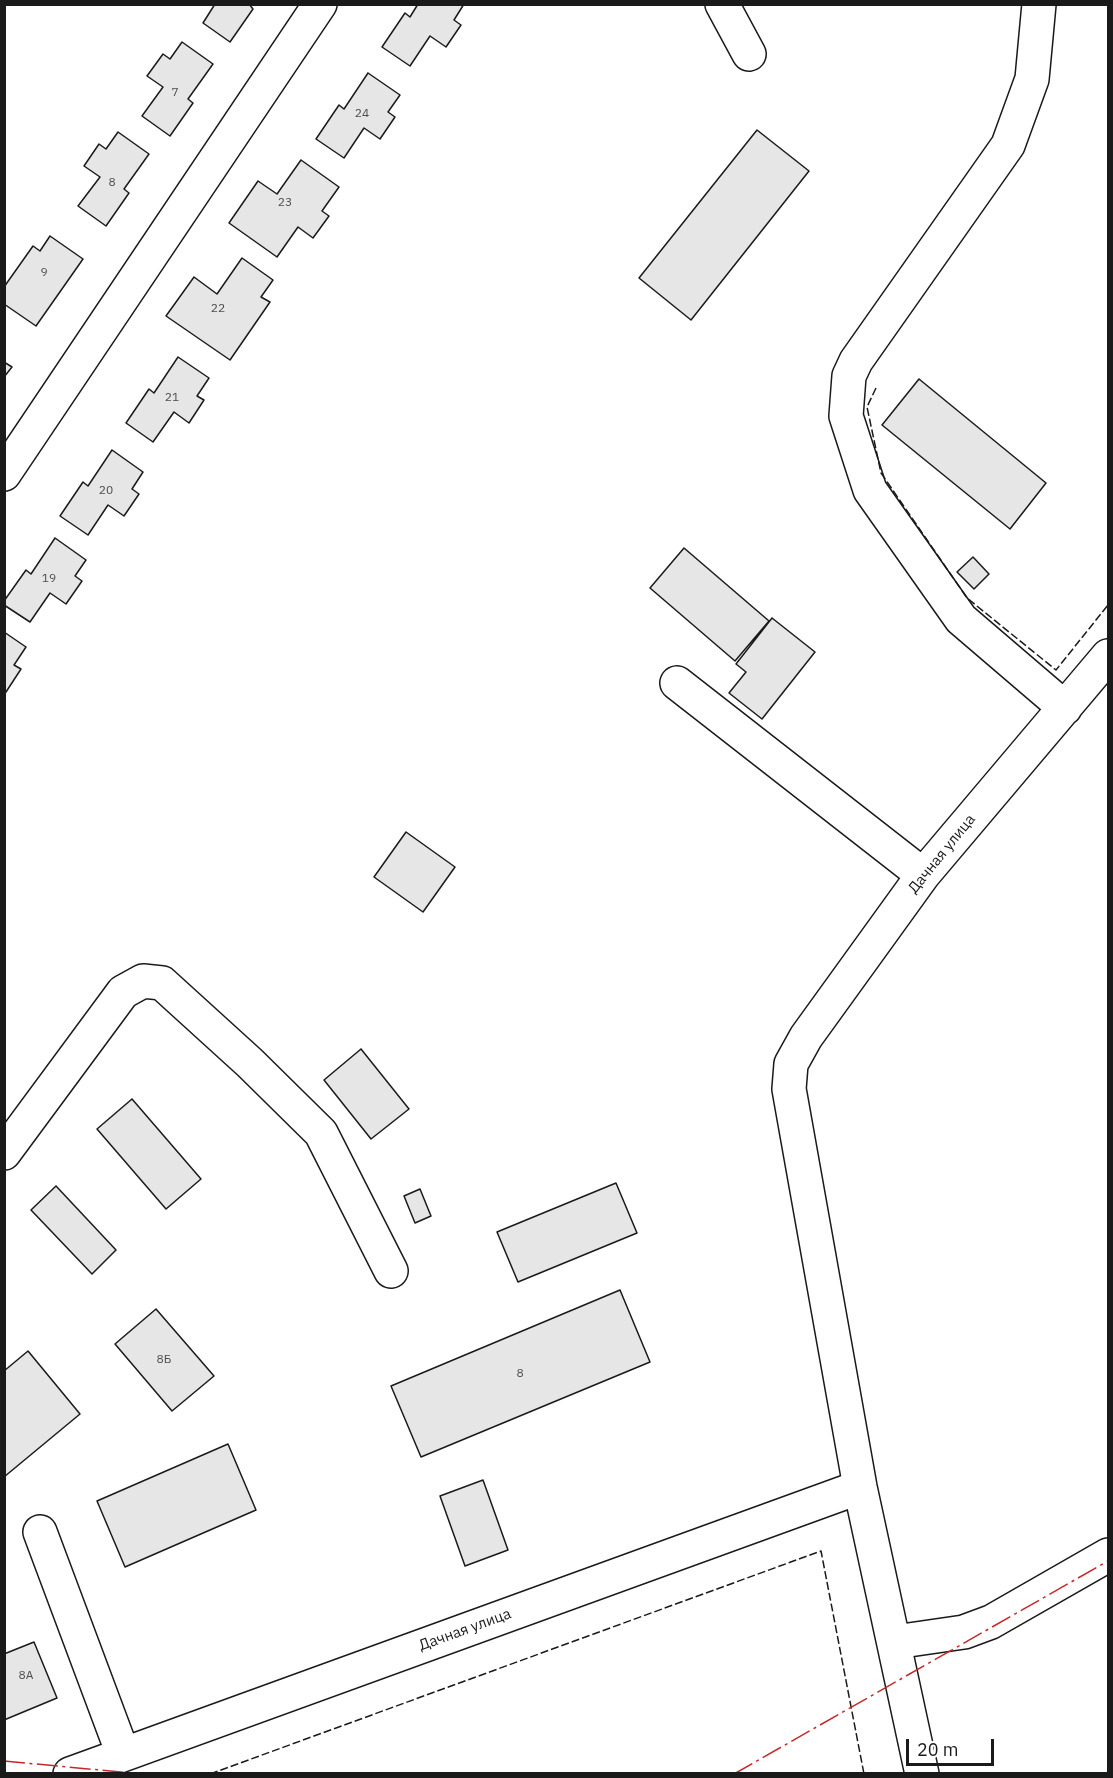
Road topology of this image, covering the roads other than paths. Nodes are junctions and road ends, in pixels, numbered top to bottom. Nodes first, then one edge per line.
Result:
1 (320, 4) edge
2 (722, 4) edge
3 (1040, 4) edge
4 (749, 54) dead end
5 (4, 474) edge
6 (1108, 657) edge
7 (677, 683) dead end
8 (1065, 708) junction
9 (923, 875) junction
10 (4, 1153) edge
11 (391, 1271) dead end
12 (860, 1487) junction
13 (40, 1532) dead end
14 (1108, 1555) edge
15 (895, 1642) junction
16 (123, 1754) junction
17 (69, 1773) edge
18 (922, 1773) edge

1 - 5 street
2 - 4 street
3 - 8 street
6 - 8 street, Дачная улица
7 - 9 street
8 - 9 street, Дачная улица
9 - 12 street, Дачная улица
10 - 11 street
12 - 15 street
12 - 16 street, Дачная улица
13 - 16 street
14 - 15 street
15 - 18 street
16 - 17 street, Дачная улица

